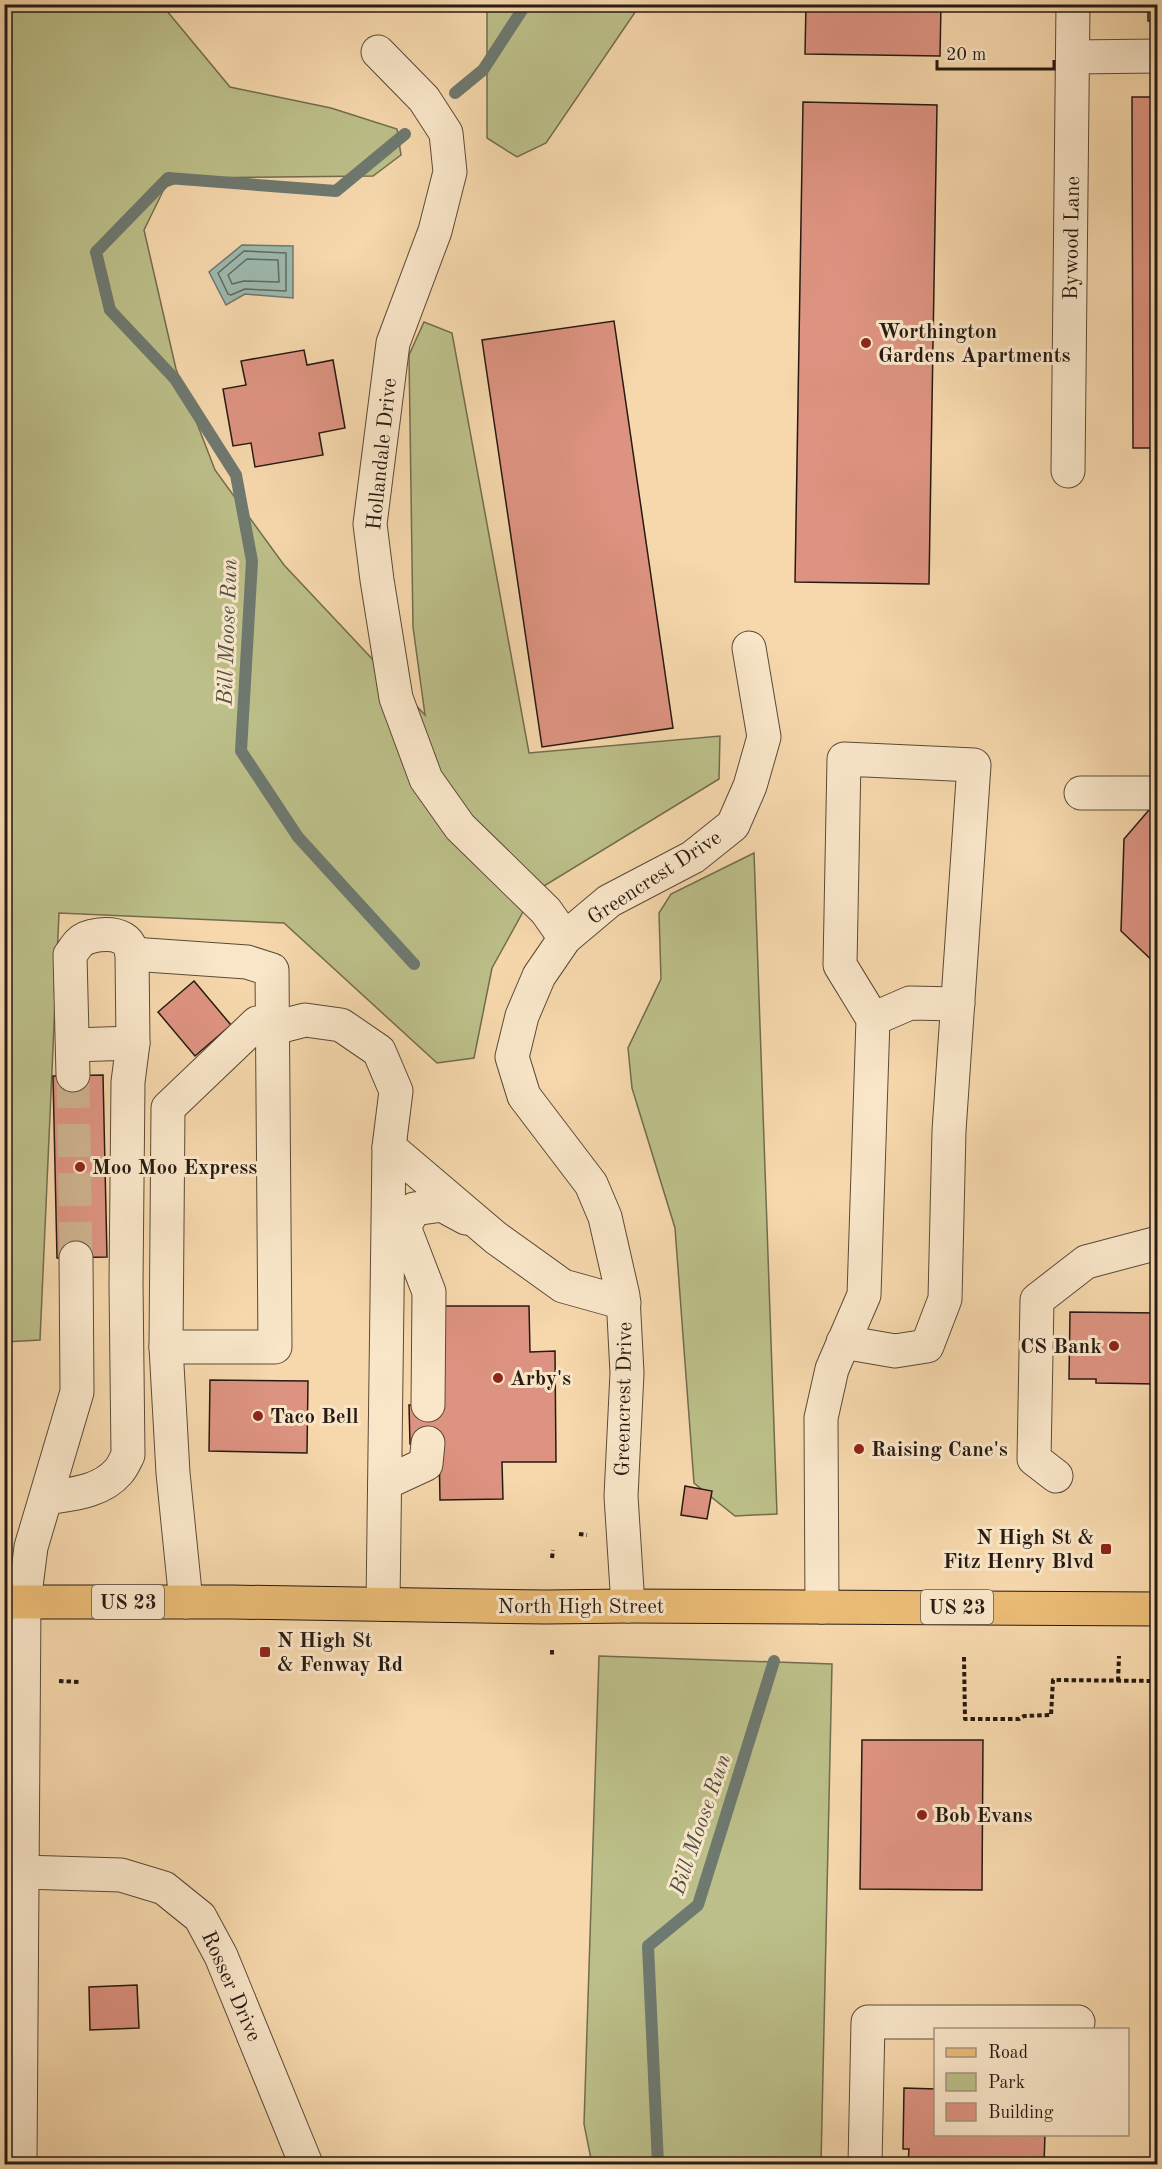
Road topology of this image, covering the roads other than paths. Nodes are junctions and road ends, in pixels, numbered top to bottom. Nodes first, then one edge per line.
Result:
1 (1073, 4) edge
2 (378, 52) dead end
3 (1158, 56) edge
4 (1073, 57) junction
5 (1068, 471) dead end
6 (749, 648) dead end
7 (1081, 793) dead end
8 (1158, 793) edge
9 (564, 938) junction
10 (132, 954) junction
11 (958, 1004) junction
12 (873, 1019) junction
13 (274, 1028) junction
14 (134, 1043) junction
15 (389, 1147) junction
16 (489, 1231) junction
17 (1158, 1243) edge
18 (126, 1284) junction
19 (624, 1303) junction
20 (843, 1342) junction
21 (166, 1347) junction
22 (428, 1405) dead end
23 (428, 1443) dead end
24 (1056, 1476) dead end
25 (385, 1484) junction
26 (47, 1498) junction
27 (14, 1602) edge
28 (186, 1602) junction
29 (383, 1604) junction
30 (628, 1606) junction
31 (822, 1607) junction
32 (1158, 1609) edge
33 (22, 1872) junction
34 (1077, 2022) dead end
35 (20, 2164) edge
36 (306, 2164) edge
37 (865, 2164) edge

1 - 4 street, Bywood Lane
2 - 9 street, Hollandale Drive
3 - 4 street
4 - 5 street, Bywood Lane
6 - 9 street, Greencrest Drive
7 - 8 street
9 - 19 street, Greencrest Drive
10 - 13 street
10 - 14 street
10 - 14 street
11 - 12 street
11 - 12 street
11 - 20 street
12 - 20 street
13 - 15 street
13 - 21 street
13 - 21 street
14 - 18 street
15 - 16 street
15 - 25 street
16 - 19 street
16 - 22 street
17 - 24 street
18 - 26 street
18 - 26 street
19 - 30 street, Greencrest Drive
20 - 31 street
21 - 28 street
23 - 25 street
25 - 29 street
26 - 27 street
27 - 28 main road, North High Street / US 23
27 - 33 street
28 - 29 main road, North High Street / US 23
29 - 30 main road, North High Street / US 23
30 - 31 main road, North High Street / US 23
31 - 32 main road, North High Street / US 23
33 - 35 street
33 - 36 street, Rosser Drive
34 - 37 street

